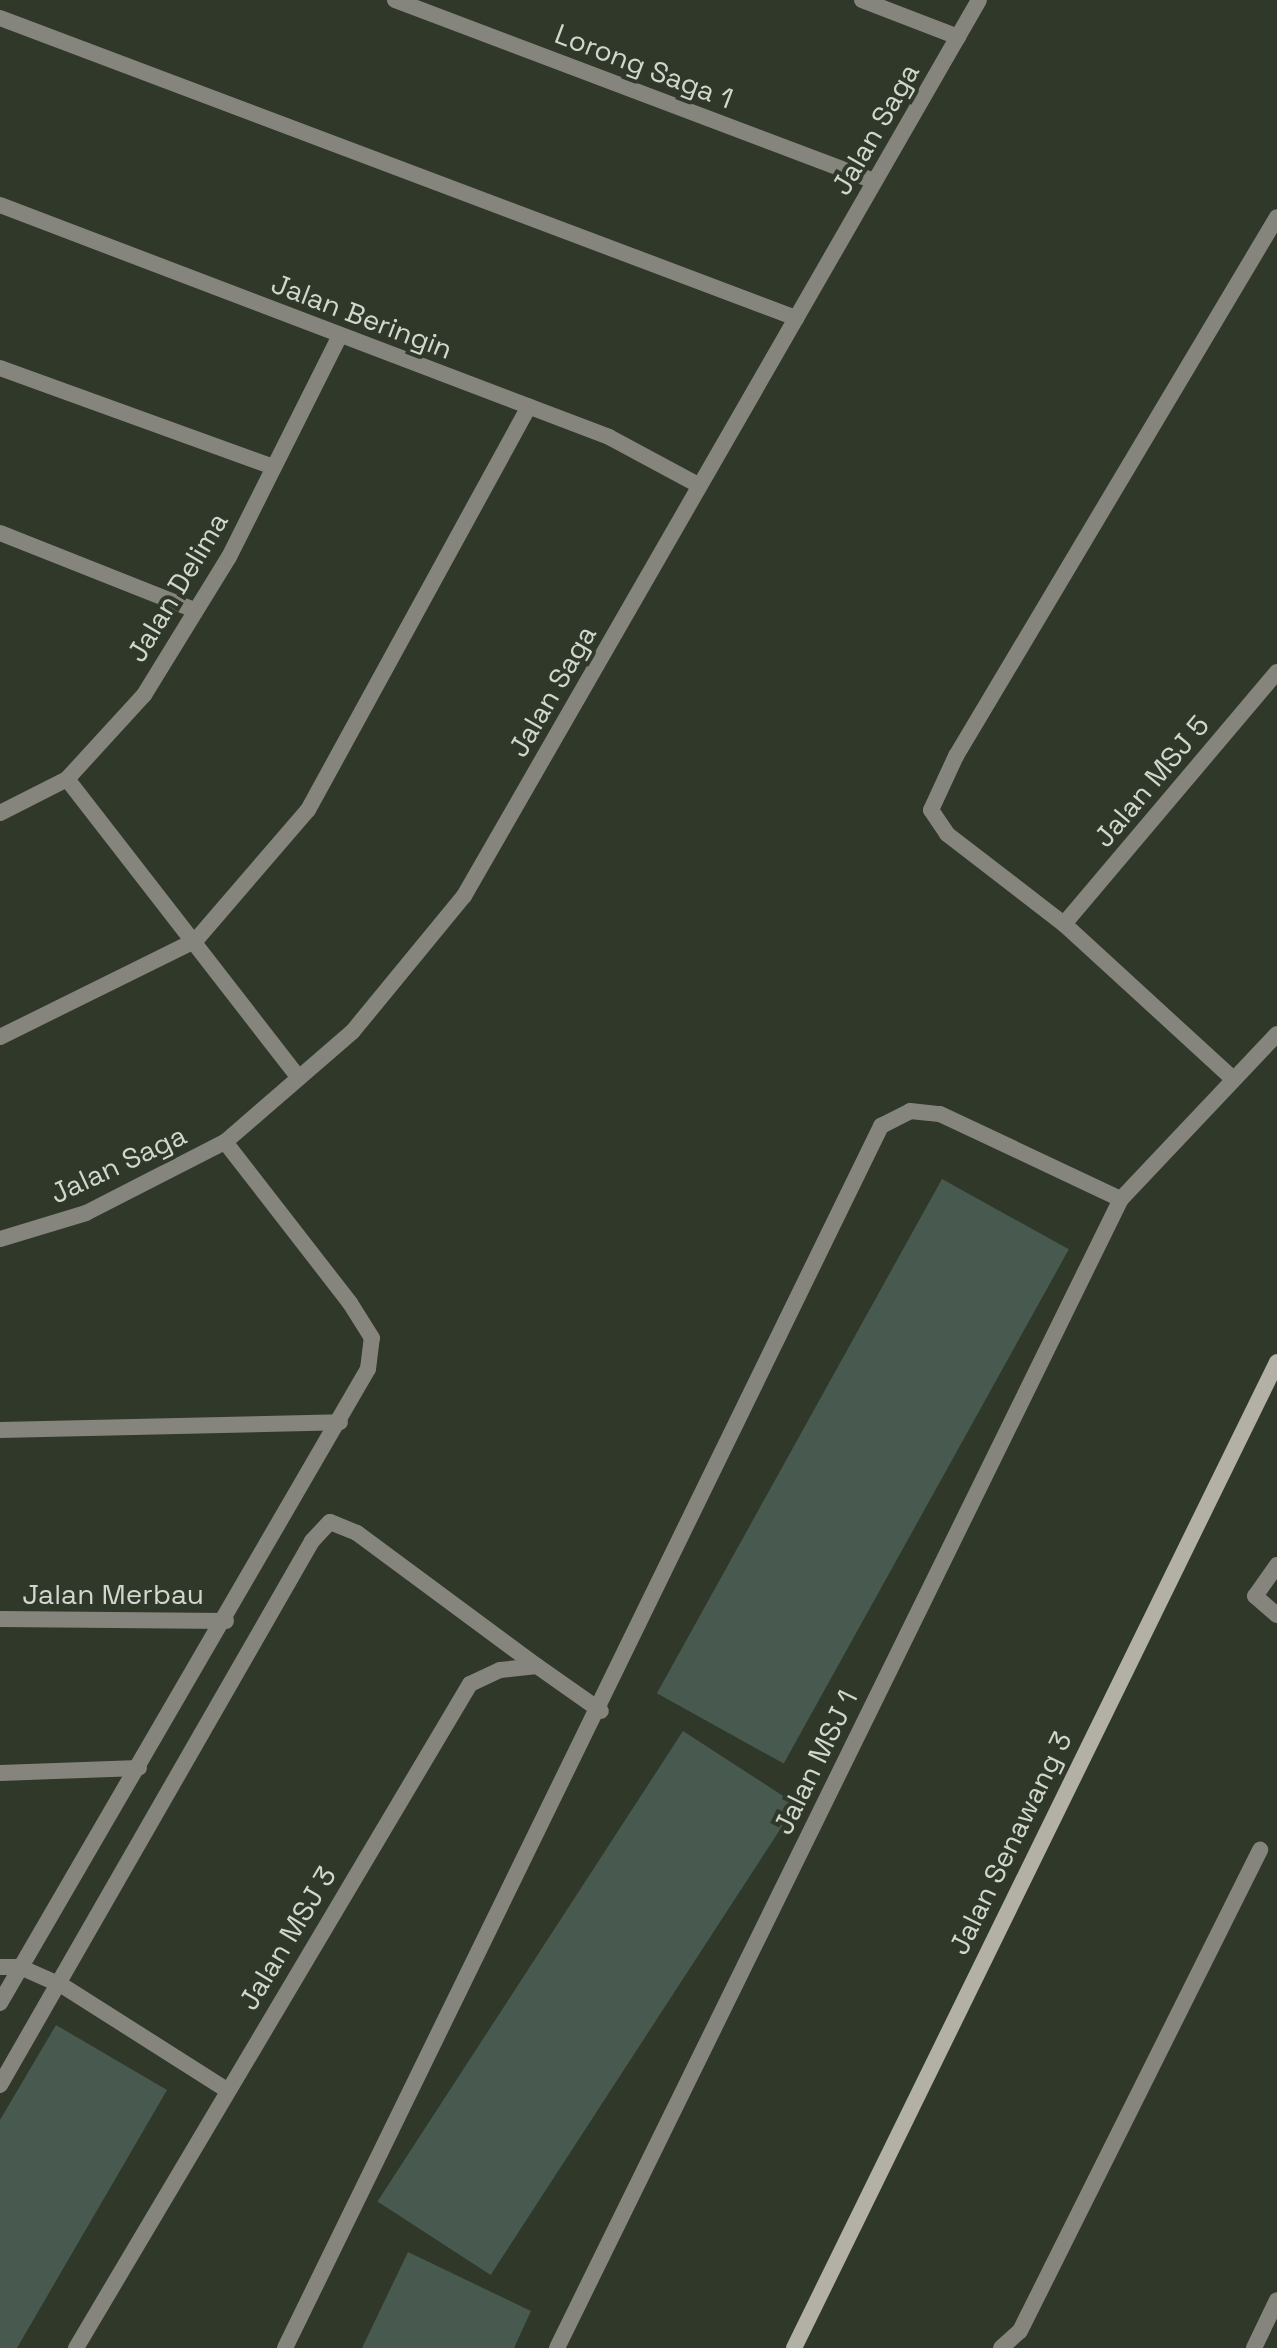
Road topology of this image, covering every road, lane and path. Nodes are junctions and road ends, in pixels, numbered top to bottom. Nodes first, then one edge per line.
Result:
1 (395, 0) edge
2 (862, 0) edge
3 (979, 0) edge
4 (0, 18) edge
5 (958, 37) junction
6 (874, 181) junction
7 (0, 205) edge
8 (1277, 217) edge
9 (796, 318) junction
10 (340, 335) junction
11 (0, 368) edge
12 (529, 407) junction
13 (273, 467) junction
14 (700, 486) junction
15 (0, 533) edge
16 (192, 609) junction
17 (1277, 672) edge
18 (67, 779) junction
19 (0, 813) edge
20 (1064, 924) junction
21 (196, 940) junction
22 (1277, 1034) edge
23 (0, 1037) edge
24 (1230, 1076) junction
25 (299, 1078) junction
26 (225, 1142) junction
27 (1121, 1199) junction
28 (0, 1239) edge
29 (1277, 1362) edge
30 (340, 1422) junction
31 (0, 1430) edge
32 (1277, 1565) edge
33 (1277, 1615) edge
34 (0, 1619) edge
35 (226, 1621) junction
36 (537, 1666) junction
37 (601, 1711) junction
38 (139, 1768) junction
39 (0, 1773) edge
40 (1260, 1850) dead end
41 (0, 1967) edge
42 (20, 1967) junction
43 (63, 1986) junction
44 (0, 2003) edge
45 (0, 2085) edge
46 (227, 2090) junction
47 (1277, 2300) edge
48 (76, 2348) edge
49 (285, 2348) edge
50 (557, 2348) edge
51 (794, 2348) edge
52 (1001, 2348) edge
53 (1254, 2348) edge

1 - 6 street, Lorong Saga 1
2 - 5 street
3 - 5 street, Jalan Saga
4 - 9 street
5 - 6 street, Jalan Saga
6 - 9 street, Jalan Saga
7 - 10 street, Jalan Beringin
8 - 20 street
9 - 14 street, Jalan Saga
10 - 12 street, Jalan Beringin
10 - 13 street, Jalan Delima
11 - 13 street
12 - 14 street, Jalan Beringin
12 - 21 street
13 - 16 street, Jalan Delima
14 - 25 street, Jalan Saga
15 - 16 street
16 - 18 street, Jalan Delima
17 - 20 street, Jalan MSJ 5
18 - 19 street, Jalan Delima
18 - 21 street
20 - 24 street
21 - 23 street
21 - 25 street
22 - 24 street, Jalan MSJ 1
24 - 27 street, Jalan MSJ 1
25 - 26 street, Jalan Saga
26 - 28 street, Jalan Saga
26 - 30 street
27 - 37 street
27 - 50 street, Jalan MSJ 1
29 - 51 street, Jalan Senawang 3
30 - 31 street
30 - 35 street
32 - 33 street
34 - 35 street, Jalan Merbau
35 - 38 street
36 - 37 street
36 - 43 street
36 - 46 street, Jalan MSJ 3
37 - 49 street
38 - 39 street
38 - 42 street
40 - 52 street
41 - 42 street
42 - 43 street
42 - 44 street
43 - 45 street
43 - 46 street
46 - 48 street, Jalan MSJ 3
47 - 53 street

